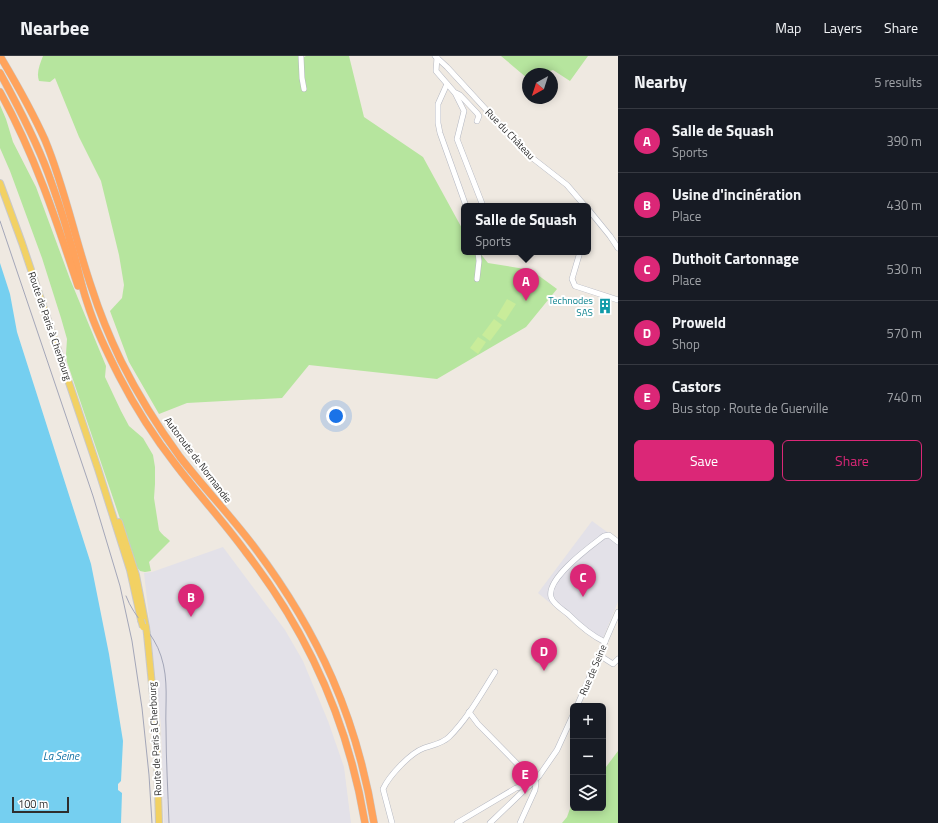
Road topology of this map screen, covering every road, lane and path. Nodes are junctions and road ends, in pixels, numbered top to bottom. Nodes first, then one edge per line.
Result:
1 (0, 56) edge
2 (301, 56) edge
3 (436, 57) edge
4 (0, 74) edge
5 (447, 84) junction
6 (304, 89) dead end
7 (0, 92) edge
8 (455, 93) junction
9 (477, 121) dead end
10 (0, 184) edge
11 (465, 203) edge
12 (482, 203) edge
13 (583, 203) edge
14 (591, 213) edge
15 (618, 248) edge
16 (479, 255) edge
17 (579, 255) edge
18 (477, 279) dead end
19 (618, 300) edge
20 (87, 302) junction
21 (98, 469) junction
22 (618, 542) edge
23 (618, 612) edge
24 (144, 627) junction
25 (605, 642) junction
26 (149, 654) junction
27 (599, 655) junction
28 (618, 659) edge
29 (495, 672) dead end
30 (578, 703) edge
31 (469, 712) junction
32 (570, 722) edge
33 (534, 781) junction
34 (529, 786) junction
35 (159, 823) edge
36 (365, 823) edge
37 (374, 823) edge
38 (392, 823) edge
39 (457, 823) edge
40 (490, 823) edge
41 (520, 823) edge

1 - 37 highway, Autoroute de Normandie
2 - 6 street
3 - 5 street
3 - 13 street, Rue du Château
4 - 20 highway, Autoroute de Normandie
5 - 8 street
5 - 11 street
7 - 20 highway
8 - 9 street
8 - 12 street
10 - 21 main road, Route de Paris à Cherbourg
14 - 15 street
16 - 18 street
17 - 19 street
20 - 36 highway, Autoroute de Normandie
21 - 24 main road, Route de Paris à Cherbourg, bridge
21 - 24 main road, Route de Paris à Cherbourg
22 - 25 street
23 - 25 street, Rue de Seine
24 - 26 main road, Route de Paris à Cherbourg
24 - 26 main road, Route de Paris à Cherbourg, bridge
25 - 27 street, Rue de Seine
26 - 35 main road, Route de Paris à Cherbourg
27 - 28 street
27 - 30 street, Rue de Seine
29 - 31 street
31 - 33 street
31 - 38 street
32 - 33 street
33 - 34 street
33 - 41 street
34 - 39 street
34 - 40 street

